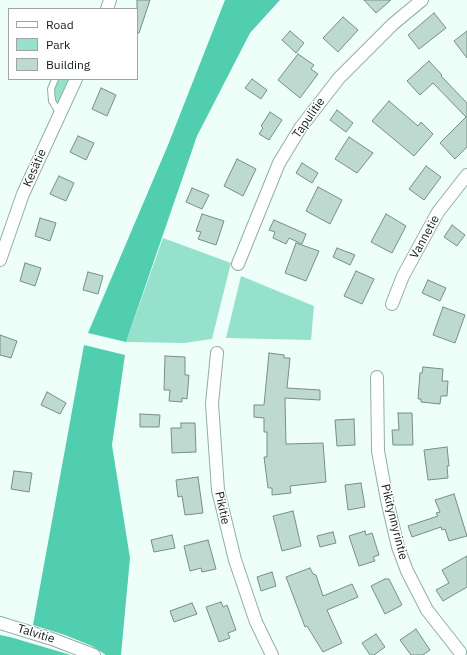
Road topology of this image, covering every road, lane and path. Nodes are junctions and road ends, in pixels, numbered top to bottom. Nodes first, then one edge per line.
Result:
1 (422, 0) edge
2 (55, 80) edge
3 (76, 80) edge
4 (60, 114) junction
5 (467, 175) edge
6 (0, 260) edge
7 (238, 264) dead end
8 (392, 304) dead end
9 (216, 353) dead end
10 (377, 377) dead end
11 (0, 623) edge
12 (461, 651) edge
13 (94, 655) edge
14 (272, 655) edge

1 - 7 street, Tapulitie
2 - 4 lane
3 - 4 street, Kesätie
4 - 6 street, Kesätie
5 - 8 street, Vannetie
9 - 14 street, Pikitie
10 - 12 street, Pikitynnyrintie
11 - 13 street, Talvitie

